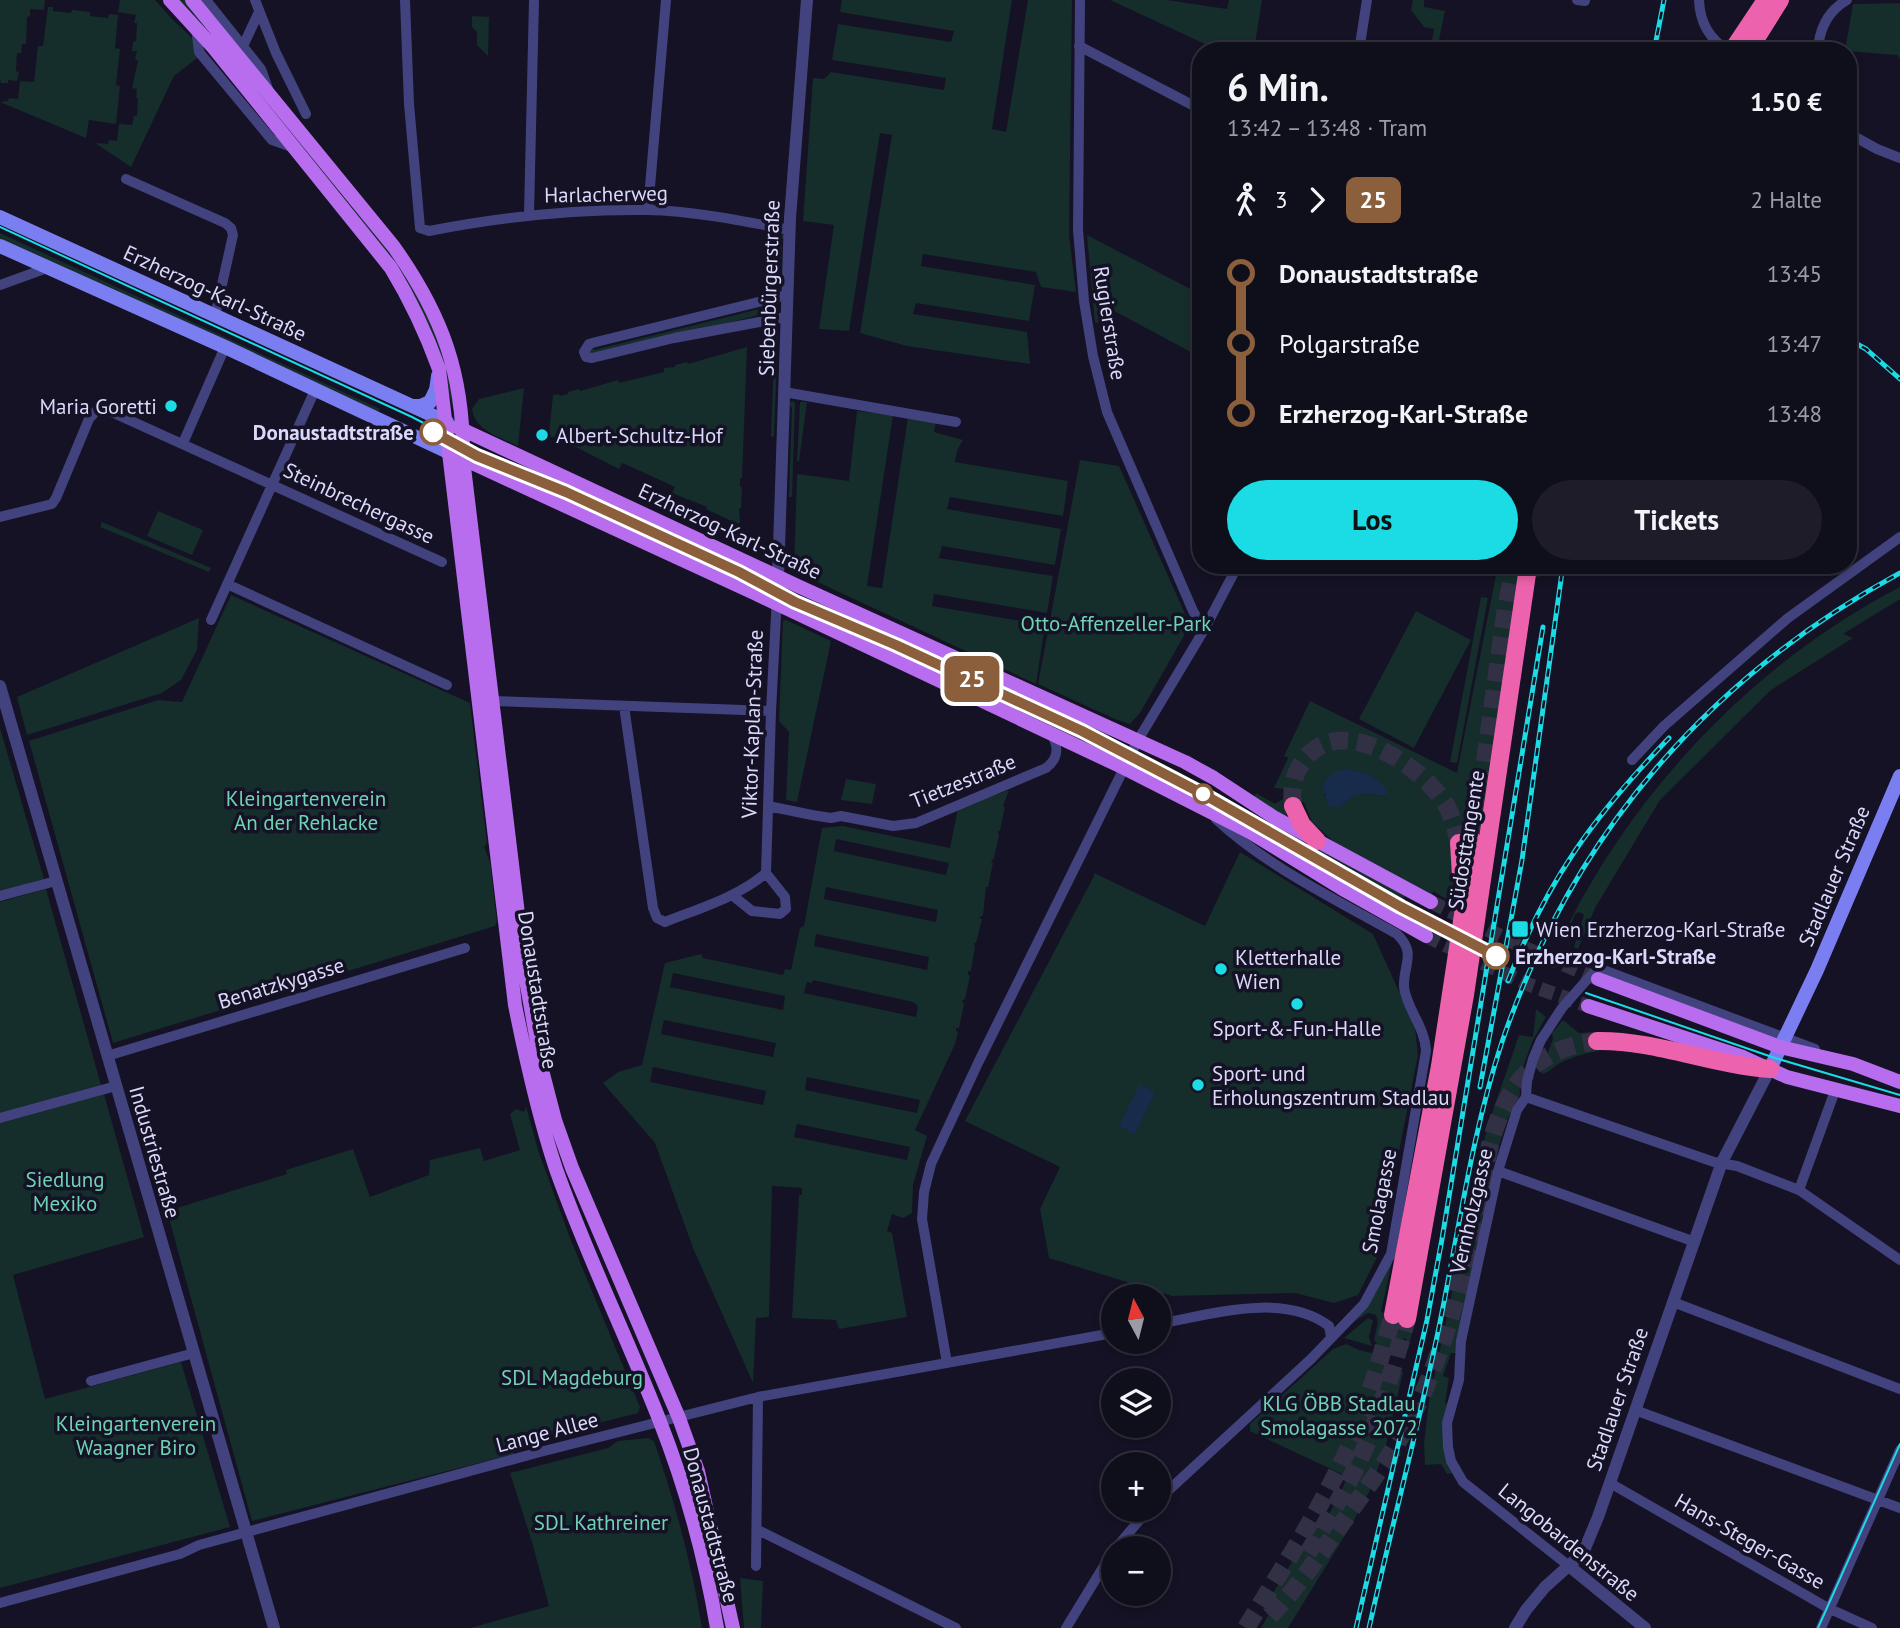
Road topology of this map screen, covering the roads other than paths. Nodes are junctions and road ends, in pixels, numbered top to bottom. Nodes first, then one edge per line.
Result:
1 (170, 0) edge
2 (192, 0) edge
3 (206, 0) edge
4 (255, 0) edge
5 (405, 0) edge
6 (534, 0) edge
7 (666, 0) edge
8 (807, 0) edge
9 (1080, 0) edge
10 (1367, 0) edge
11 (1699, 0) edge
12 (1766, 0) edge
13 (1780, 0) edge
14 (1846, 0) edge
15 (259, 12) junction
16 (251, 26) junction
17 (231, 30) junction
18 (1360, 42) edge
19 (1720, 42) edge
20 (1731, 42) edge
21 (1754, 42) edge
22 (1820, 42) edge
23 (243, 46) junction
24 (1079, 46) junction
25 (269, 93) junction
26 (1192, 105) edge
27 (306, 114) dead end
28 (1857, 138) edge
29 (1900, 158) edge
30 (126, 179) dead end
31 (648, 210) junction
32 (529, 215) junction
33 (0, 217) edge
34 (790, 230) junction
35 (0, 246) edge
36 (47, 268) junction
37 (0, 285) edge
38 (787, 295) junction
39 (215, 316) junction
40 (786, 317) junction
41 (225, 347) junction
42 (439, 369) junction
43 (315, 390) junction
44 (784, 392) junction
45 (411, 406) junction
46 (446, 422) junction
47 (956, 422) dead end
48 (463, 430) junction
49 (183, 443) junction
50 (456, 456) junction
51 (271, 484) junction
52 (0, 517) edge
53 (1900, 537) edge
54 (442, 562) dead end
55 (1857, 568) edge
56 (1233, 574) edge
57 (1849, 574) edge
58 (1527, 575) dead end
59 (778, 577) junction
60 (227, 584) junction
61 (776, 604) junction
62 (211, 620) dead end
63 (1204, 630) junction
64 (447, 685) dead end
65 (0, 686) edge
66 (493, 701) junction
67 (624, 706) junction
68 (3, 710) edge
69 (771, 711) junction
70 (1050, 731) junction
71 (1138, 740) junction
72 (1632, 760) dead end
73 (1124, 768) junction
74 (1900, 776) edge
75 (768, 806) junction
76 (1293, 806) tunnel mouth
77 (1202, 807) junction
78 (1317, 841) junction
79 (1466, 843) tunnel mouth
80 (766, 873) junction
81 (56, 881) junction
82 (732, 895) junction
83 (0, 896) edge
84 (1431, 902) tunnel mouth
85 (1426, 936) tunnel mouth
86 (465, 948) dead end
87 (1602, 975) joint
88 (1588, 1006) tunnel mouth
89 (1597, 1041) tunnel mouth
90 (1783, 1042) junction
91 (107, 1056) junction
92 (1770, 1069) junction
93 (1900, 1082) edge
94 (116, 1086) junction
95 (1836, 1088) junction
96 (1526, 1097) junction
97 (1900, 1106) edge
98 (0, 1118) edge
99 (1723, 1162) junction
100 (1498, 1171) junction
101 (1798, 1190) junction
102 (1695, 1241) junction
103 (1900, 1260) edge
104 (1673, 1302) junction
105 (1171, 1322) edge
106 (1101, 1335) edge
107 (1331, 1337) junction
108 (194, 1353) junction
109 (947, 1363) junction
110 (91, 1381) dead end
111 (1900, 1389) edge
112 (758, 1397) junction
113 (1635, 1410) junction
114 (679, 1418) junction
115 (660, 1421) junction
116 (1900, 1450) edge
117 (1610, 1483) junction
118 (1469, 1487) joint
119 (1171, 1488) edge
120 (1878, 1500) junction
121 (1900, 1508) edge
122 (1138, 1522) edge
123 (758, 1530) junction
124 (246, 1532) junction
125 (1126, 1536) edge
126 (756, 1566) dead end
127 (1569, 1566) junction
128 (1101, 1571) edge
129 (0, 1603) edge
130 (1830, 1609) junction
131 (274, 1628) edge
132 (717, 1628) edge
133 (733, 1628) edge
134 (956, 1628) edge
135 (1066, 1628) edge
136 (1515, 1628) edge
137 (1645, 1628) edge
138 (1821, 1628) edge
139 (1872, 1628) edge

1 - 42 main road, Donaustadtstraße
2 - 25 main road, Donaustadtstraße
3 - 17 street, Donaustadtstraße
4 - 15 street
5 - 32 street, Harlacherweg
6 - 32 street
7 - 31 street
8 - 34 street, Siebenbürgerstraße
9 - 24 street, Rugierstraße
10 - 18 street
11 - 19 street
12 - 20 highway
13 - 21 highway
14 - 22 street
15 - 16 street
15 - 27 street
16 - 17 street
16 - 23 street
17 - 23 street, Donaustadtstraße
23 - 25 street, Donaustadtstraße
24 - 26 street
24 - 63 street, Rugierstraße
25 - 48 main road, Donaustadtstraße
28 - 29 street
30 - 39 street
31 - 32 street, Harlacherweg
31 - 34 street, Harlacherweg
33 - 39 main road, Erzherzog-Karl-Straße
34 - 38 street, Siebenbürgerstraße
35 - 36 main road
36 - 37 street
36 - 41 main road
38 - 40 street, Siebenbürgerstraße
38 - 40 street
39 - 45 main road, Erzherzog-Karl-Straße
40 - 44 street, Siebenbürgerstraße
41 - 43 main road
41 - 49 street
42 - 45 main road
42 - 46 main road, Donaustadtstraße
43 - 50 main road
43 - 51 street
44 - 47 street
44 - 59 street, Siebenbürgerstraße
45 - 46 main road, Erzherzog-Karl-Straße
46 - 48 main road, Erzherzog-Karl-Straße
46 - 50 main road, Donaustadtstraße
48 - 50 main road, Donaustadtstraße
48 - 59 main road, Erzherzog-Karl-Straße
49 - 51 street, Steinbrechergasse
49 - 52 street, Steinbrechergasse
50 - 61 main road
50 - 66 main road, Donaustadtstraße
50 - 115 main road, Donaustadtstraße
51 - 54 street, Steinbrechergasse
51 - 60 street
53 - 55 street
56 - 63 street
57 - 72 street
58 - 79 highway, Südosttangente
59 - 61 street, Viktor-Kaplan-Straße
59 - 71 main road, Erzherzog-Karl-Straße
60 - 62 street
60 - 64 street
61 - 69 street, Viktor-Kaplan-Straße
61 - 70 main road
63 - 71 street
65 - 68 street, Industriestraße
66 - 67 street
66 - 114 main road, Donaustadtstraße
67 - 69 street
67 - 82 street
68 - 81 street, Industriestraße
69 - 75 street, Viktor-Kaplan-Straße
70 - 73 main road
70 - 75 street, Tietzestraße
71 - 73 street
71 - 78 main road, Erzherzog-Karl-Straße
73 - 77 main road
73 - 109 street
74 - 90 main road, Stadlauer Straße
75 - 80 street, Viktor-Kaplan-Straße
76 - 78 highway
77 - 85 main road
77 - 107 street, Smolagasse
78 - 84 main road, Erzherzog-Karl-Straße
80 - 82 street
80 - 82 street
81 - 83 street
81 - 91 street, Industriestraße
86 - 91 street, Benatzkygasse
87 - 90 main road
87 - 96 street, Vernholzgasse
88 - 92 main road
89 - 92 highway
90 - 92 main road, Stadlauer Straße
90 - 93 main road
91 - 94 street, Industriestraße
92 - 95 main road
92 - 99 street, Stadlauer Straße
94 - 98 street
94 - 108 street, Industriestraße
95 - 97 main road
95 - 101 street
96 - 99 street
96 - 100 street, Vernholzgasse
99 - 101 street
99 - 102 street, Stadlauer Straße
100 - 102 street
100 - 118 street, Vernholzgasse
101 - 103 street
102 - 104 street, Stadlauer Straße
104 - 111 street
104 - 113 street, Stadlauer Straße
105 - 107 street
106 - 109 street, Lange Allee
107 - 119 street, Smolagasse
108 - 110 street
108 - 124 street, Industriestraße
109 - 112 street, Lange Allee
112 - 114 street, Lange Allee
112 - 123 street
113 - 117 street, Stadlauer Straße
113 - 120 street
114 - 115 street, Lange Allee
114 - 133 main road, Donaustadtstraße
115 - 124 street, Lange Allee
115 - 132 main road, Donaustadtstraße
116 - 120 street
117 - 127 street, Stadlauer Straße
117 - 130 street, Hans-Steger-Gasse
118 - 127 street, Langobardenstraße
120 - 121 street
120 - 130 street
122 - 125 street
123 - 126 street
123 - 134 street
124 - 129 street, Lange Allee
124 - 131 street, Industriestraße
127 - 136 street, Stadlauer Straße
127 - 137 street, Langobardenstraße
128 - 135 street
130 - 138 street
130 - 139 street, Hans-Steger-Gasse

